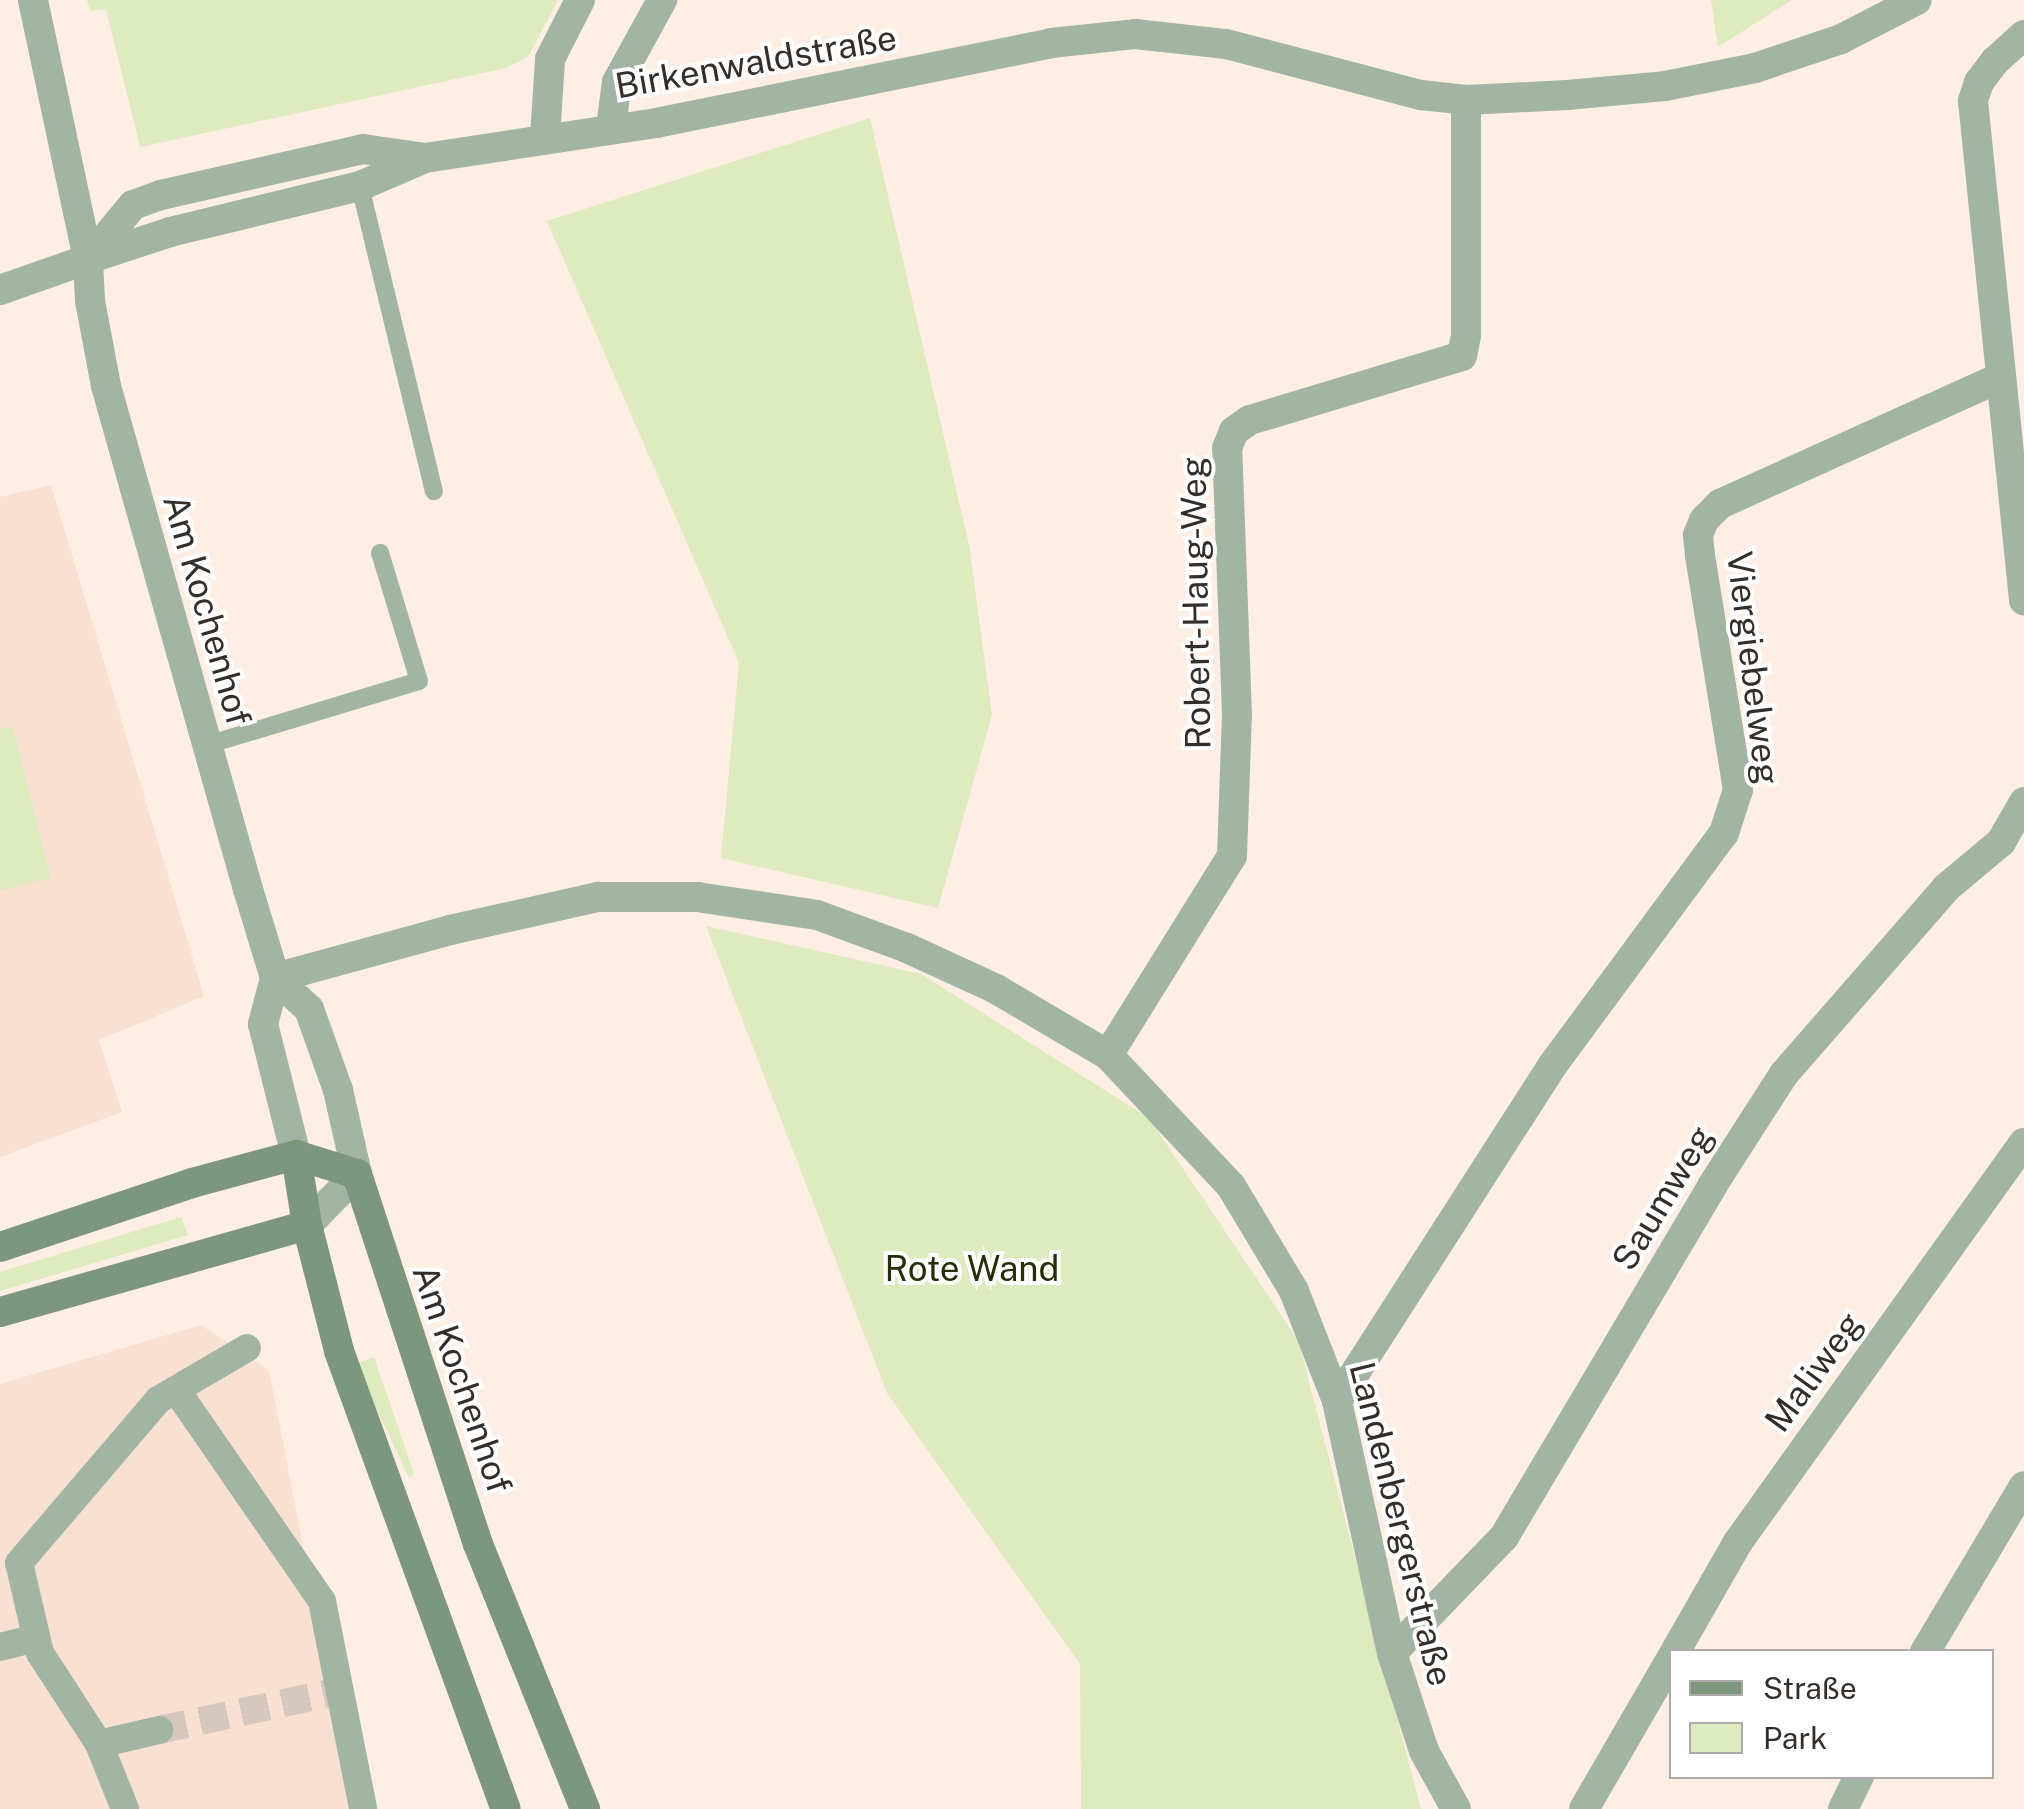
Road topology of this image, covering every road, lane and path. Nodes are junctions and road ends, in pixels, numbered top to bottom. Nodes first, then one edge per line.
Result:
1 (33, 0) edge
2 (580, 0) edge
3 (662, 0) edge
4 (1917, 0) edge
5 (2024, 34) edge
6 (1466, 100) junction
7 (611, 127) junction
8 (545, 137) junction
9 (425, 158) junction
10 (360, 186) junction
11 (88, 259) junction
12 (0, 290) edge
13 (2001, 377) junction
14 (434, 491) dead end
15 (380, 553) dead end
16 (2024, 600) edge
17 (207, 745) junction
18 (2024, 802) edge
19 (275, 978) junction
20 (1108, 1055) junction
21 (2024, 1143) edge
22 (296, 1155) junction
23 (357, 1174) junction
24 (307, 1226) junction
25 (0, 1247) edge
26 (0, 1312) edge
27 (246, 1348) dead end
28 (177, 1391) junction
29 (1338, 1400) junction
30 (2024, 1486) edge
31 (36, 1638) junction
32 (0, 1647) edge
33 (1676, 1649) edge
34 (1928, 1649) edge
35 (1392, 1653) junction
36 (1669, 1661) edge
37 (160, 1730) tunnel mouth
38 (98, 1744) junction
39 (1858, 1779) edge
40 (125, 1809) edge
41 (363, 1809) edge
42 (506, 1809) edge
43 (584, 1809) edge
44 (1456, 1809) edge
45 (1584, 1809) edge
46 (1844, 1809) edge

1 - 11 street, Am Kochenhof
2 - 8 street
3 - 7 street
4 - 6 street, Birkenwaldstraße
5 - 13 street
6 - 7 street, Birkenwaldstraße
6 - 20 street, Robert-Haug-Weg
7 - 8 street, Birkenwaldstraße
8 - 9 street, Birkenwaldstraße
9 - 10 street, Birkenwaldstraße
9 - 11 street, Birkenwaldstraße
10 - 11 street, Birkenwaldstraße
10 - 14 lane
11 - 12 street
11 - 17 street, Am Kochenhof
13 - 16 street
13 - 29 street, Viergiebelweg
15 - 17 lane
17 - 19 street, Am Kochenhof
18 - 35 street, Saumweg
19 - 20 street, Landenbergerstraße
19 - 22 street, Am Kochenhof
19 - 23 street, Am Kochenhof
20 - 29 street, Landenbergerstraße
21 - 33 street, Maliweg
22 - 23 main road
22 - 24 main road, Am Kochenhof
22 - 25 main road
23 - 24 street
23 - 43 main road, Am Kochenhof
24 - 26 main road
24 - 42 main road, Am Kochenhof
27 - 28 street
28 - 31 street
28 - 41 street
29 - 35 street, Landenbergerstraße
30 - 34 street
31 - 32 street
31 - 38 street
35 - 44 street, Landenbergerstraße
36 - 45 street, Maliweg
37 - 38 street
38 - 40 street
39 - 46 street

